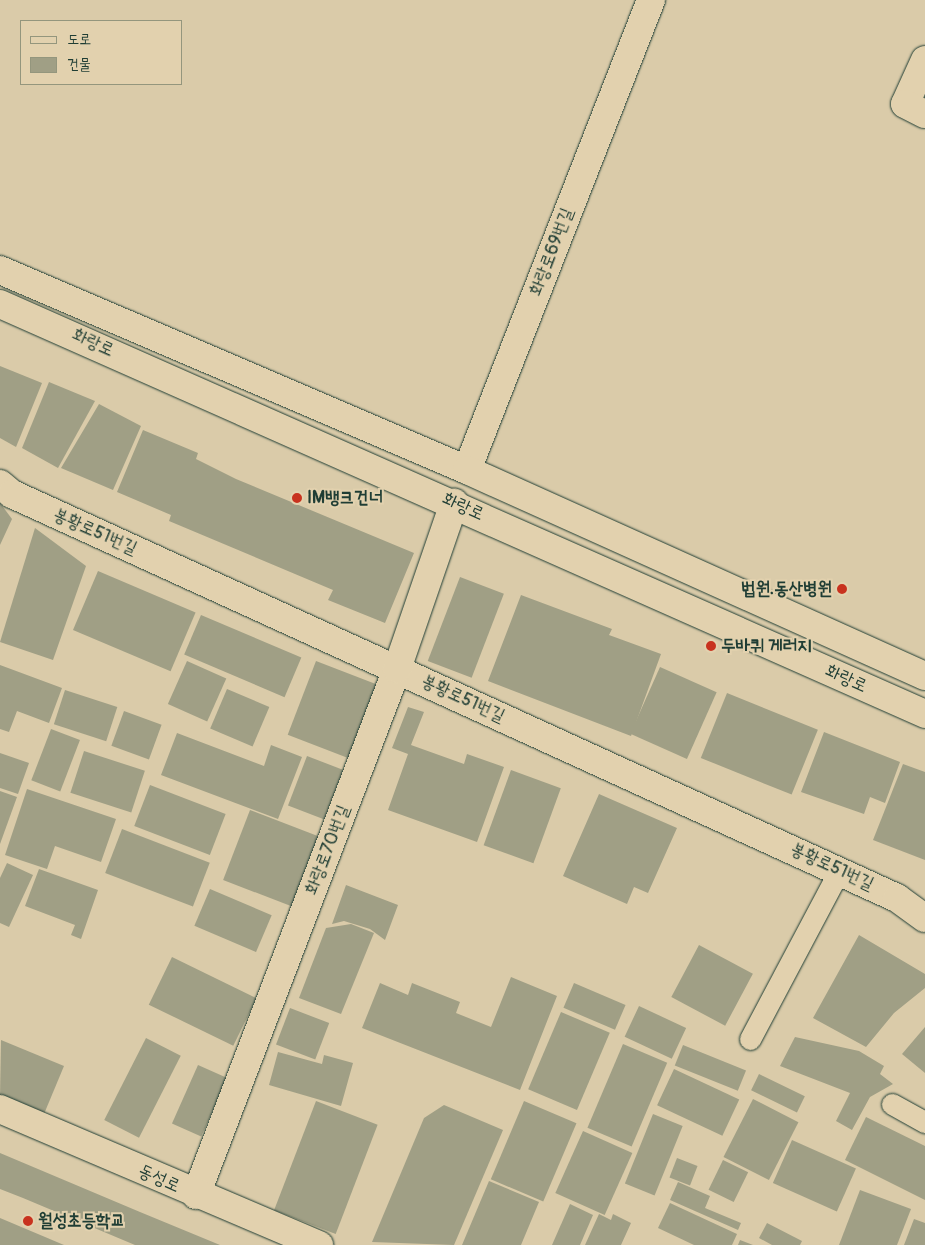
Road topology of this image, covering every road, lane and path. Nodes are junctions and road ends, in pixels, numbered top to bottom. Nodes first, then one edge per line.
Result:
1 (651, 0) edge
2 (925, 60) edge
3 (925, 114) edge
4 (0, 254) edge
5 (0, 270) edge
6 (48, 292) junction
7 (0, 304) edge
8 (0, 320) edge
9 (60, 329) junction
10 (467, 470) junction
11 (0, 484) edge
12 (454, 503) junction
13 (397, 669) junction
14 (925, 676) edge
15 (925, 714) edge
16 (839, 871) junction
17 (925, 918) edge
18 (750, 1039) dead end
19 (892, 1104) dead end
20 (0, 1109) edge
21 (925, 1122) edge
22 (196, 1195) junction
23 (319, 1245) edge

1 - 10 street, 화랑로69번길
2 - 3 street
4 - 6 street
5 - 6 street, 화랑로
6 - 10 street, 화랑로
7 - 9 street, 화랑로
8 - 9 street
9 - 12 street, 화랑로
10 - 12 street, 화랑로69번길
10 - 14 street, 화랑로
11 - 13 street, 봉황로51번길
12 - 13 street, 화랑로70번길
12 - 15 street, 화랑로
13 - 16 street, 봉황로51번길
13 - 22 street, 화랑로70번길
16 - 17 street, 봉황로51번길
16 - 18 lane
19 - 21 lane
20 - 22 street, 동성로
22 - 23 street, 동성로

